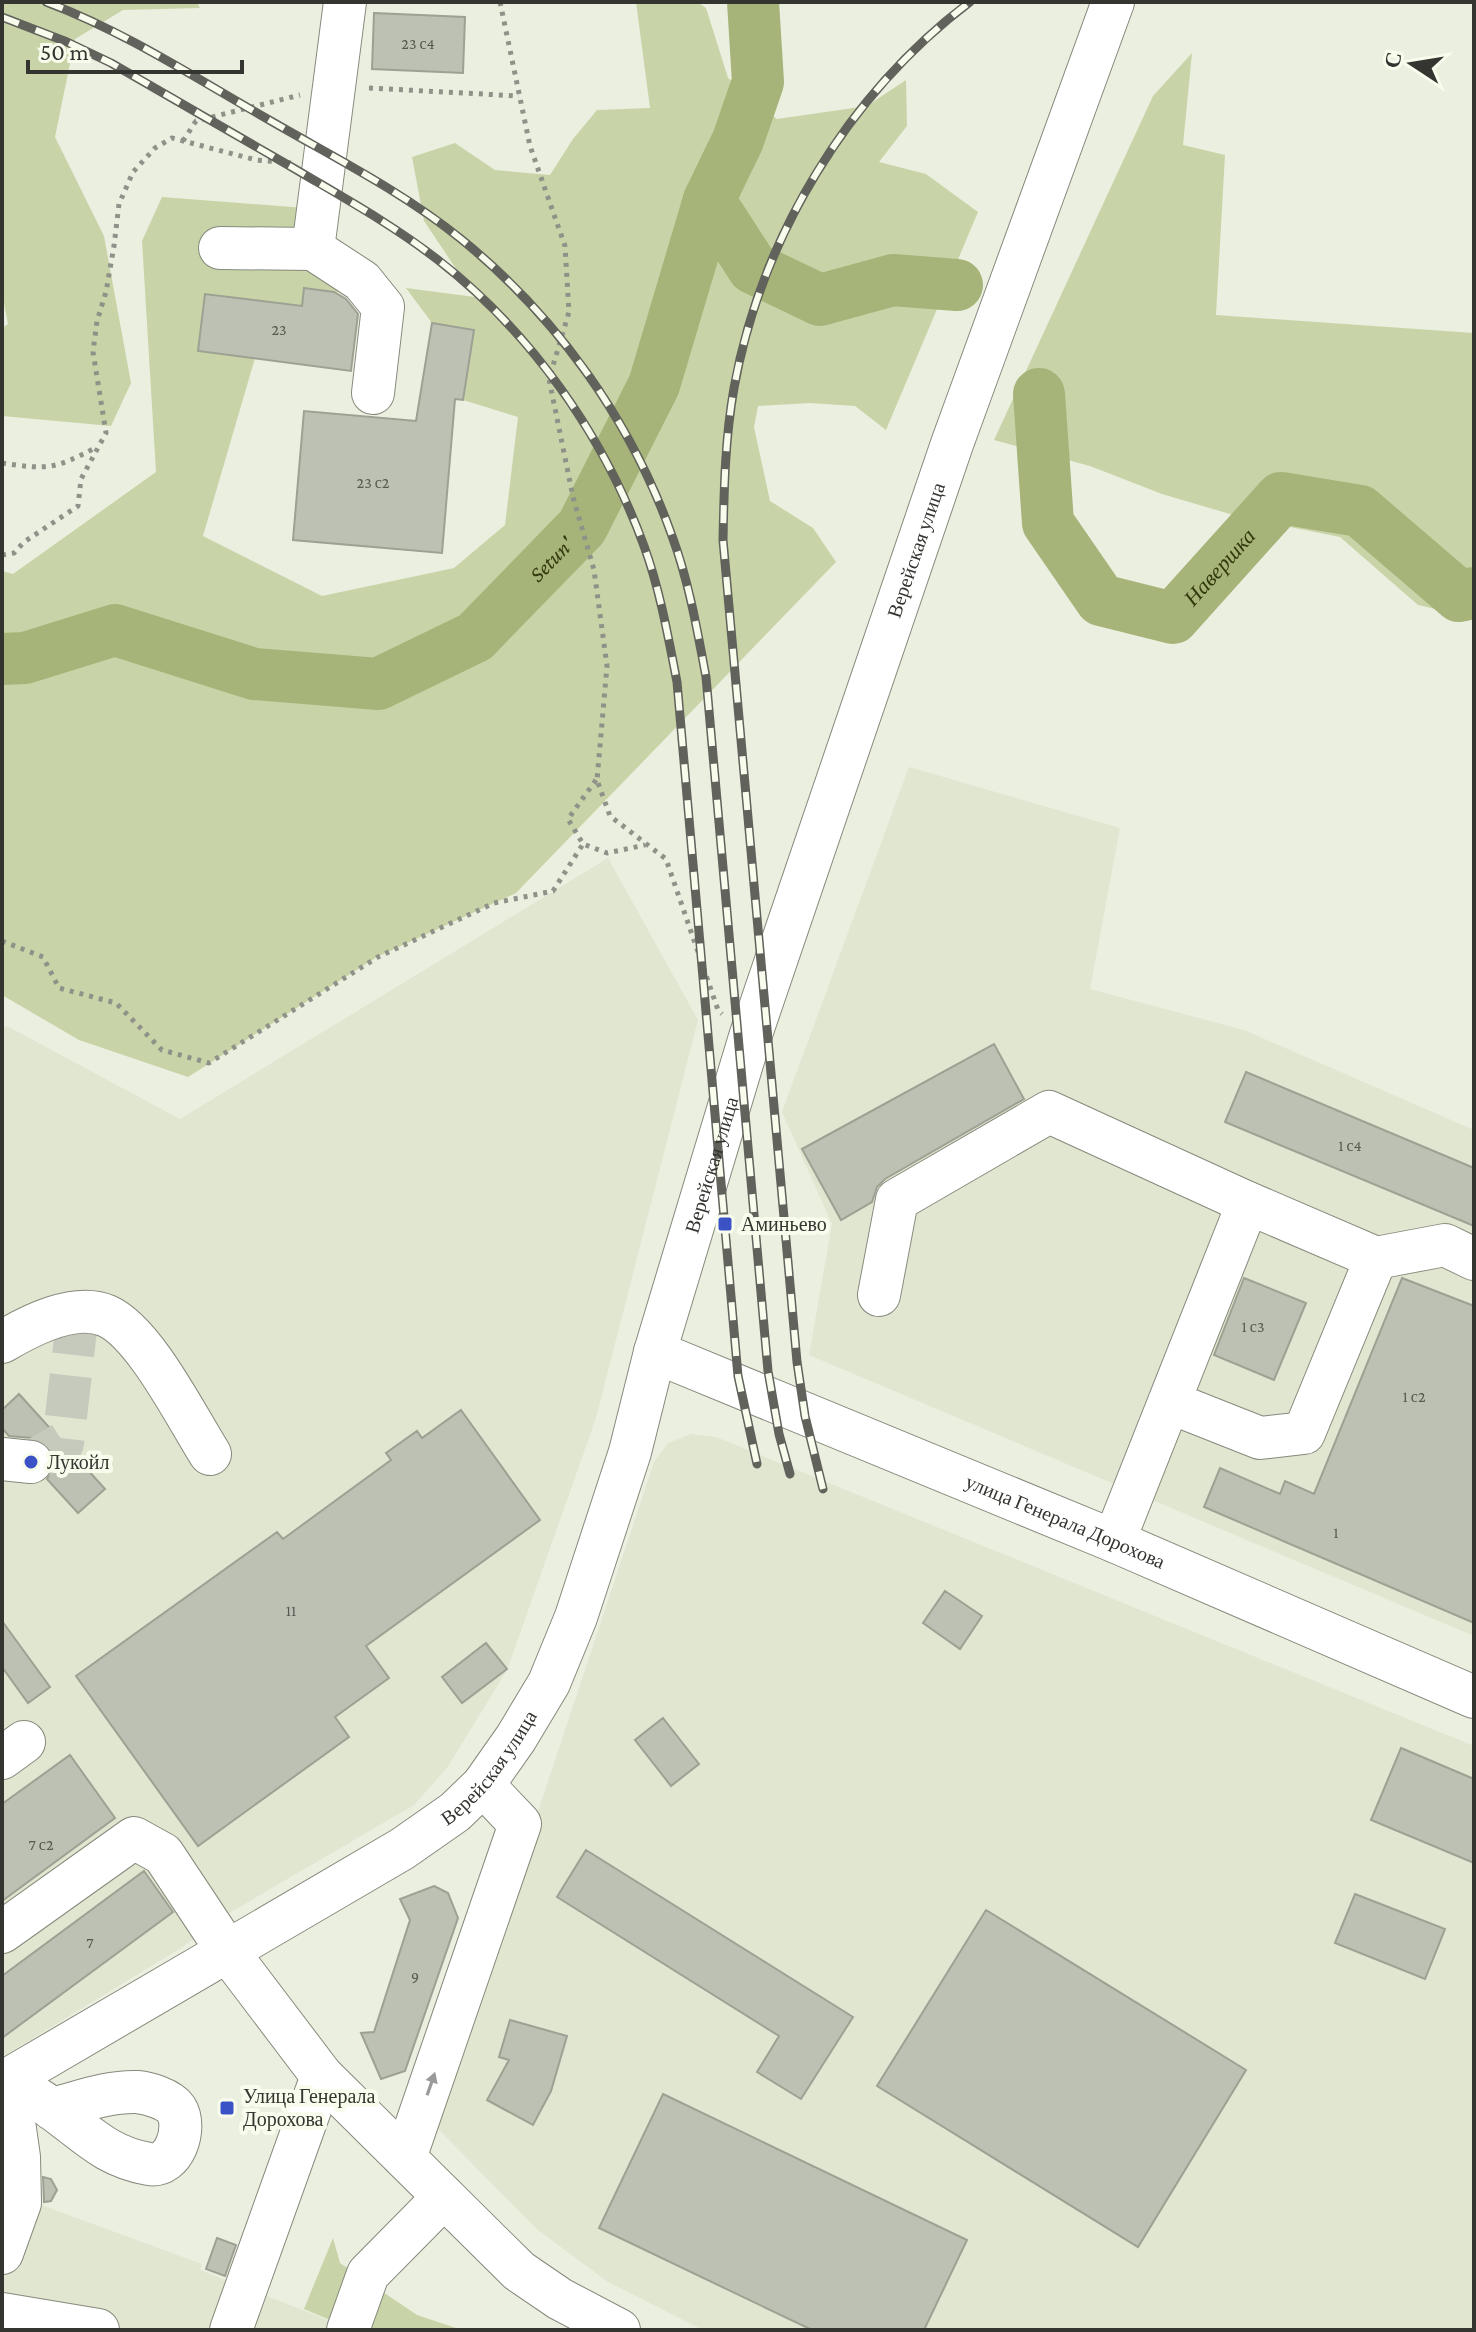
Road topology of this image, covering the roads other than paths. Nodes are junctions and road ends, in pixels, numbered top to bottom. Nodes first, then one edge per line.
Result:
1 (345, 2) edge
2 (1109, 7) edge
3 (220, 248) dead end
4 (313, 249) junction
5 (373, 393) dead end
6 (1248, 1203) junction
7 (1376, 1258) junction
8 (1474, 1259) edge
9 (879, 1295) dead end
10 (2, 1342) edge
11 (655, 1352) junction
12 (1169, 1402) junction
13 (210, 1454) dead end
14 (1114, 1541) junction
15 (1474, 1697) edge
16 (483, 1785) junction
17 (2, 1932) edge
18 (228, 1952) junction
19 (5, 2081) edge
20 (330, 2083) junction
21 (52, 2109) dead end
22 (19, 2157) junction
23 (405, 2158) junction
24 (444, 2197) junction
25 (2, 2204) edge
26 (2, 2253) edge
27 (18, 2320) edge
28 (98, 2330) edge
29 (231, 2330) edge
30 (253, 2330) edge
31 (348, 2330) edge
32 (619, 2330) edge

1 - 4 street
2 - 11 street, Верейская улица
3 - 4 street
4 - 5 street
6 - 7 street
6 - 9 street
6 - 12 street
7 - 8 street
7 - 12 street
10 - 13 street
11 - 14 street, улица Генерала Дорохова
11 - 16 street, Верейская улица
12 - 14 street
14 - 15 street, улица Генерала Дорохова
16 - 18 street, Верейская улица
23 -> 16 street
17 - 18 street
18 - 19 street, Верейская улица
18 - 20 street
19 - 21 street
19 - 22 street
20 - 23 street
20 - 29 street
20 - 30 street
22 - 25 street
22 - 26 street
23 - 24 street
24 - 31 street
24 - 32 street
27 - 28 street

